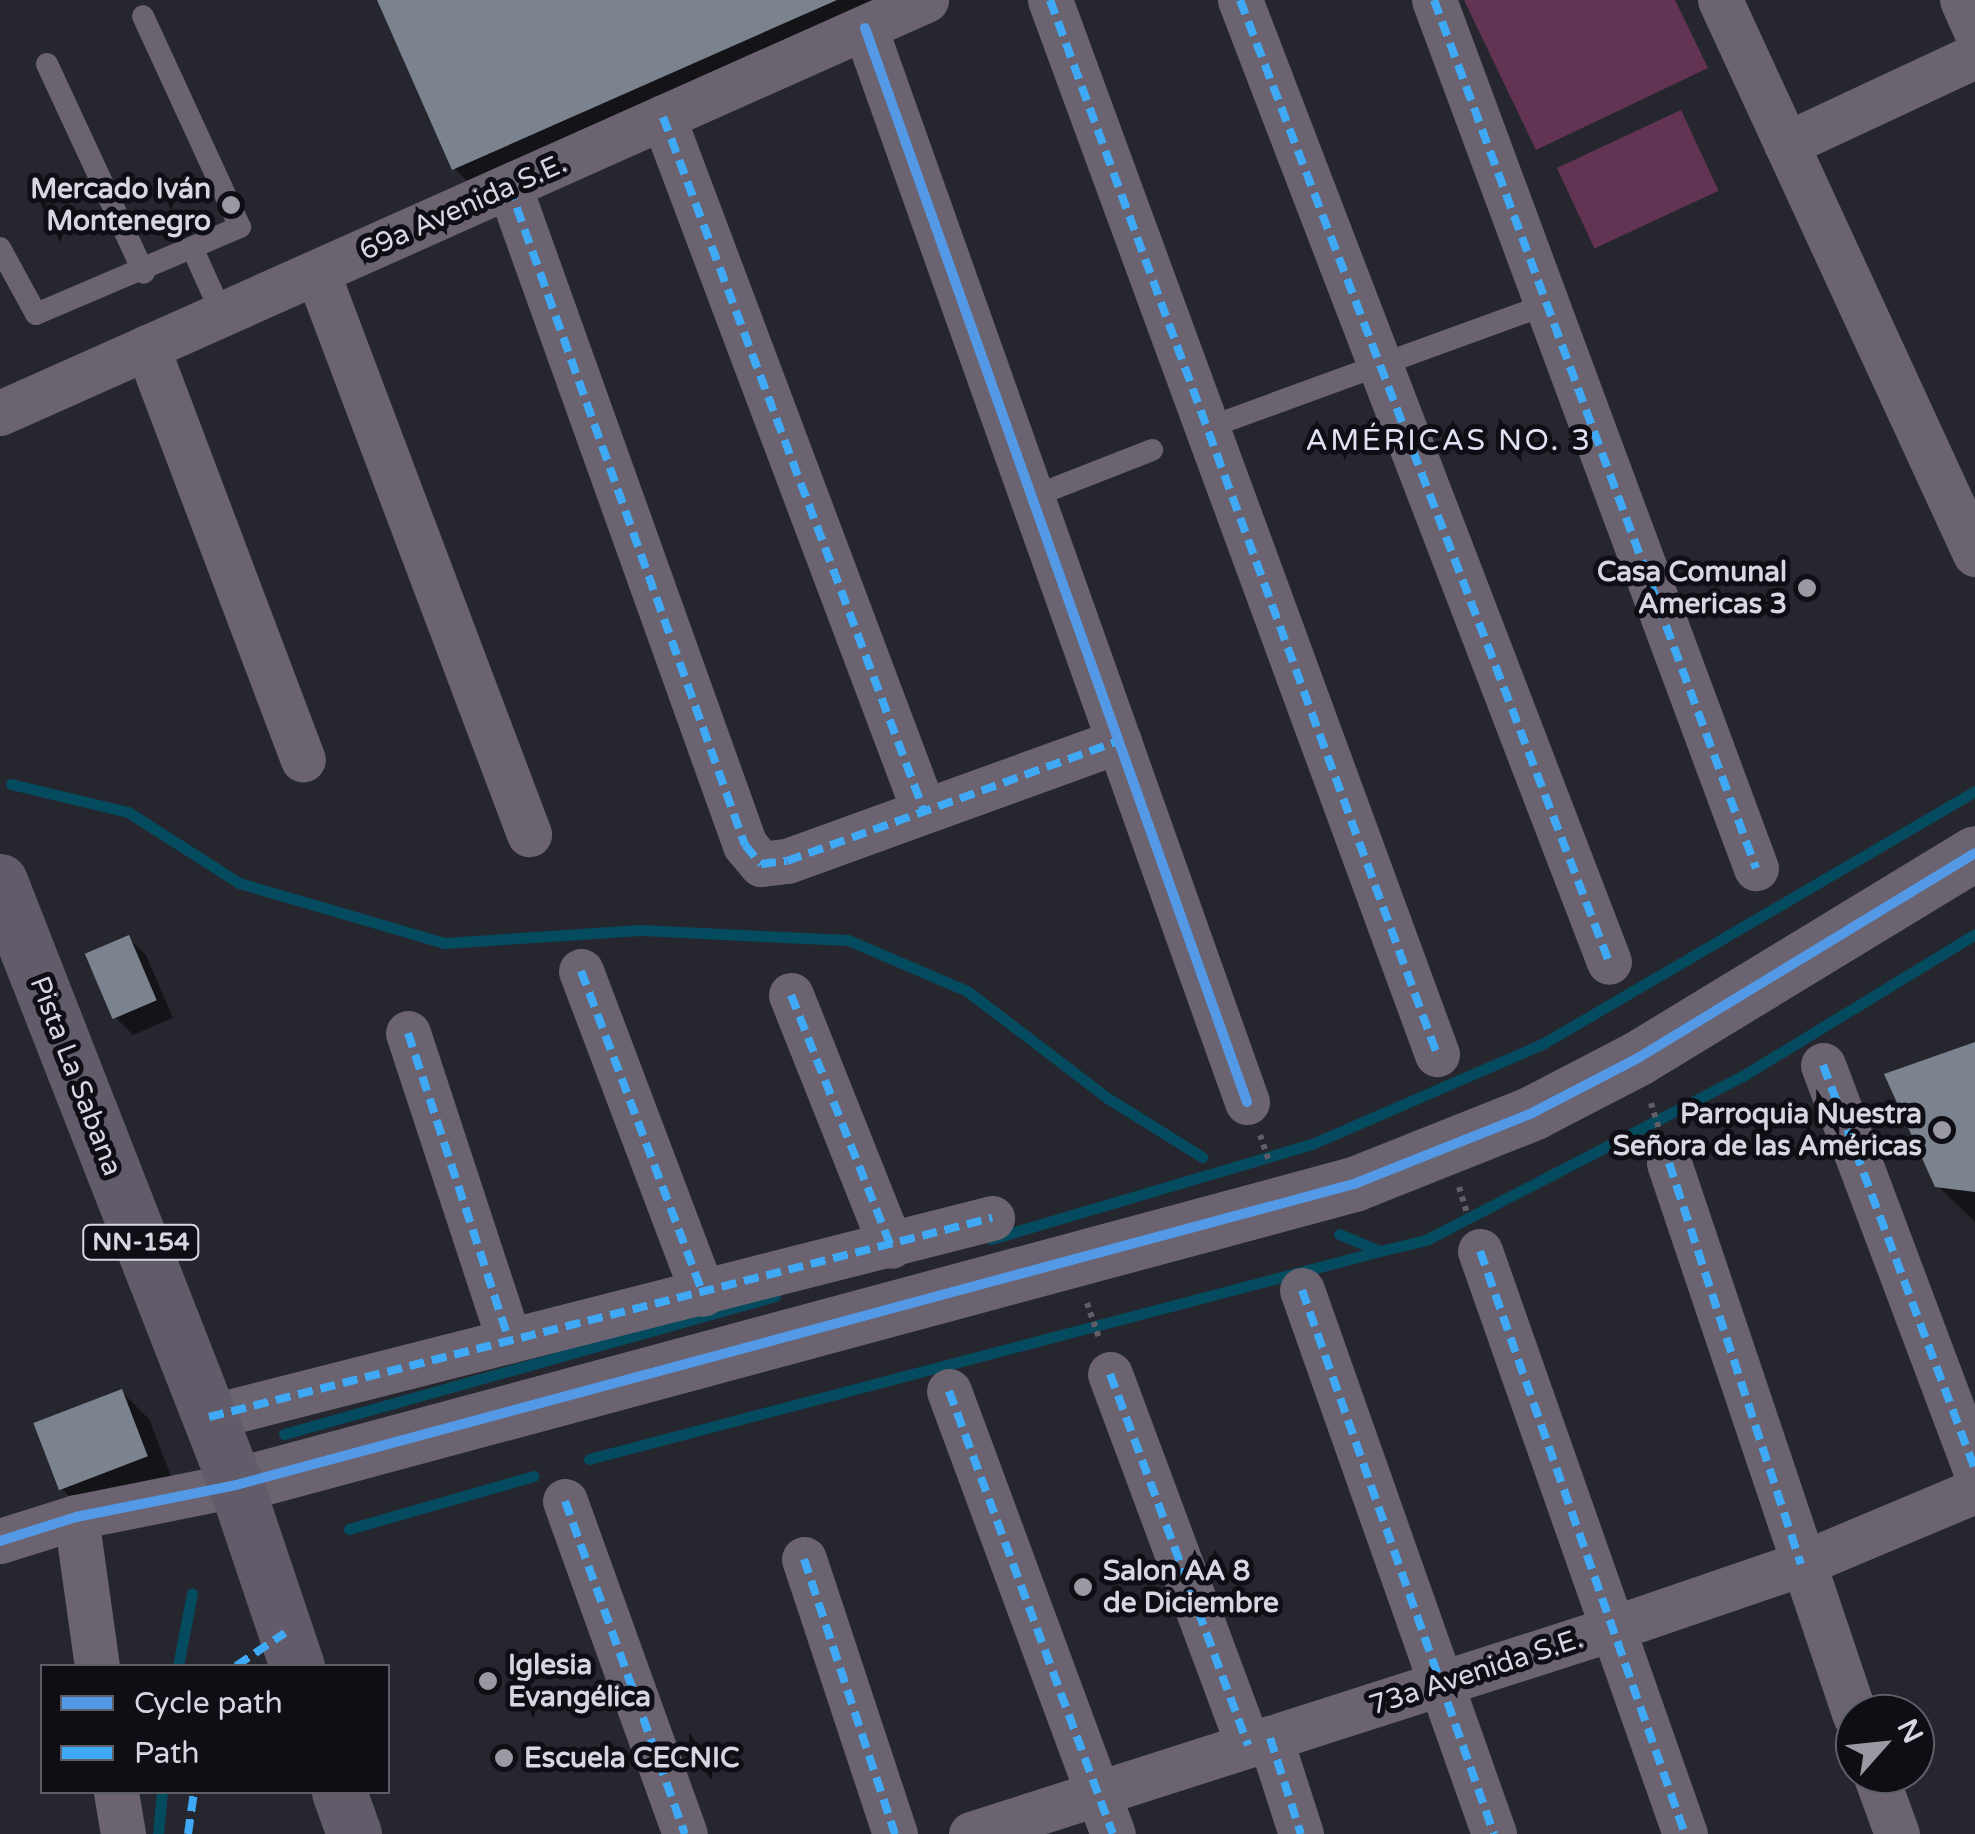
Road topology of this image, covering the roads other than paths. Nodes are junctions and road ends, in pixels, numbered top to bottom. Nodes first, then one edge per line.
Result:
1 (926, 0) edge
2 (1050, 0) edge
3 (1240, 0) edge
4 (1434, 0) edge
5 (1720, 0) edge
6 (1962, 0) edge
7 (143, 16) dead end
8 (864, 28) junction
9 (1975, 30) edge
10 (1975, 56) edge
11 (46, 64) dead end
12 (663, 117) junction
13 (1786, 144) junction
14 (509, 186) junction
15 (0, 248) edge
16 (194, 252) junction
17 (317, 272) junction
18 (144, 273) junction
19 (1546, 304) junction
20 (222, 314) junction
21 (147, 347) junction
22 (1380, 365) junction
23 (0, 413) edge
24 (1207, 428) junction
25 (1152, 450) dead end
26 (1032, 497) junction
27 (1975, 554) edge
28 (1119, 742) junction
29 (303, 760) dead end
30 (924, 811) junction
31 (529, 834) dead end
32 (1975, 853) edge
33 (1756, 868) dead end
34 (0, 881) edge
35 (1609, 962) dead end
36 (581, 972) dead end
37 (792, 996) dead end
38 (408, 1033) dead end
39 (1436, 1054) dead end
40 (1824, 1066) dead end
41 (1247, 1102) dead end
42 (1666, 1152) road end
43 (992, 1218) dead end
44 (892, 1246) junction
45 (1480, 1250) dead end
46 (1302, 1290) dead end
47 (703, 1294) junction
48 (509, 1342) junction
49 (1110, 1374) dead end
50 (949, 1391) dead end
51 (209, 1417) junction
52 (1975, 1469) edge
53 (236, 1485) junction
54 (1975, 1491) edge
55 (565, 1500) dead end
56 (76, 1517) junction
57 (0, 1541) edge
58 (804, 1559) dead end
59 (1802, 1564) junction
60 (1612, 1629) junction
61 (98, 1664) edge
62 (296, 1664) edge
63 (1444, 1682) junction
64 (1847, 1694) edge
65 (1259, 1742) junction
66 (116, 1794) edge
67 (340, 1794) edge
68 (1883, 1794) edge
69 (1106, 1813) edge
70 (123, 1834) edge
71 (354, 1834) edge
72 (685, 1834) edge
73 (895, 1834) edge
74 (971, 1834) edge
75 (1300, 1834) edge
76 (1494, 1834) edge
77 (1685, 1834) edge
78 (1897, 1834) edge

1 - 8 street, 69a Avenida S.E.
2 - 24 street
3 - 22 street
4 - 19 street
5 - 13 street
6 - 9 street
7 - 16 lane
8 - 12 street, 69a Avenida S.E.
8 - 26 street
10 - 13 street
11 - 18 lane
12 - 14 street, 69a Avenida S.E.
12 - 30 street
13 - 27 street
14 - 17 street, 69a Avenida S.E.
14 - 30 street
15 - 18 lane
16 - 18 lane
16 - 20 lane
17 - 20 street, 69a Avenida S.E.
17 - 31 street
19 - 22 lane
19 - 33 street
20 - 21 street, 69a Avenida S.E.
21 - 23 street, 69a Avenida S.E.
21 - 29 street
22 - 24 lane
22 - 35 street
24 - 39 street
25 - 26 lane
26 - 28 street
28 - 30 street
28 - 41 street
32 - 53 street
34 - 51 main road, Pista La Sabana / NN-154
36 - 47 street
37 - 44 street
38 - 48 street
40 - 52 street
42 - 59 street
43 - 44 street
44 - 47 street
45 - 60 street
46 - 63 street
47 - 48 street
48 - 51 street
49 - 65 street
50 - 69 street
51 - 53 main road, Pista La Sabana / NN-154
53 - 56 street
53 - 62 main road, Pista La Sabana / NN-154
54 - 59 street, 73a Avenida S.E.
55 - 72 street
56 - 57 street
56 - 61 street
58 - 73 street
59 - 60 street, 73a Avenida S.E.
59 - 64 street
60 - 63 street, 73a Avenida S.E.
60 - 77 street
63 - 65 street, 73a Avenida S.E.
63 - 76 street
65 - 69 street, 73a Avenida S.E.
65 - 75 street
66 - 70 street
67 - 71 main road
68 - 78 street
69 - 74 street, 73a Avenida S.E.

